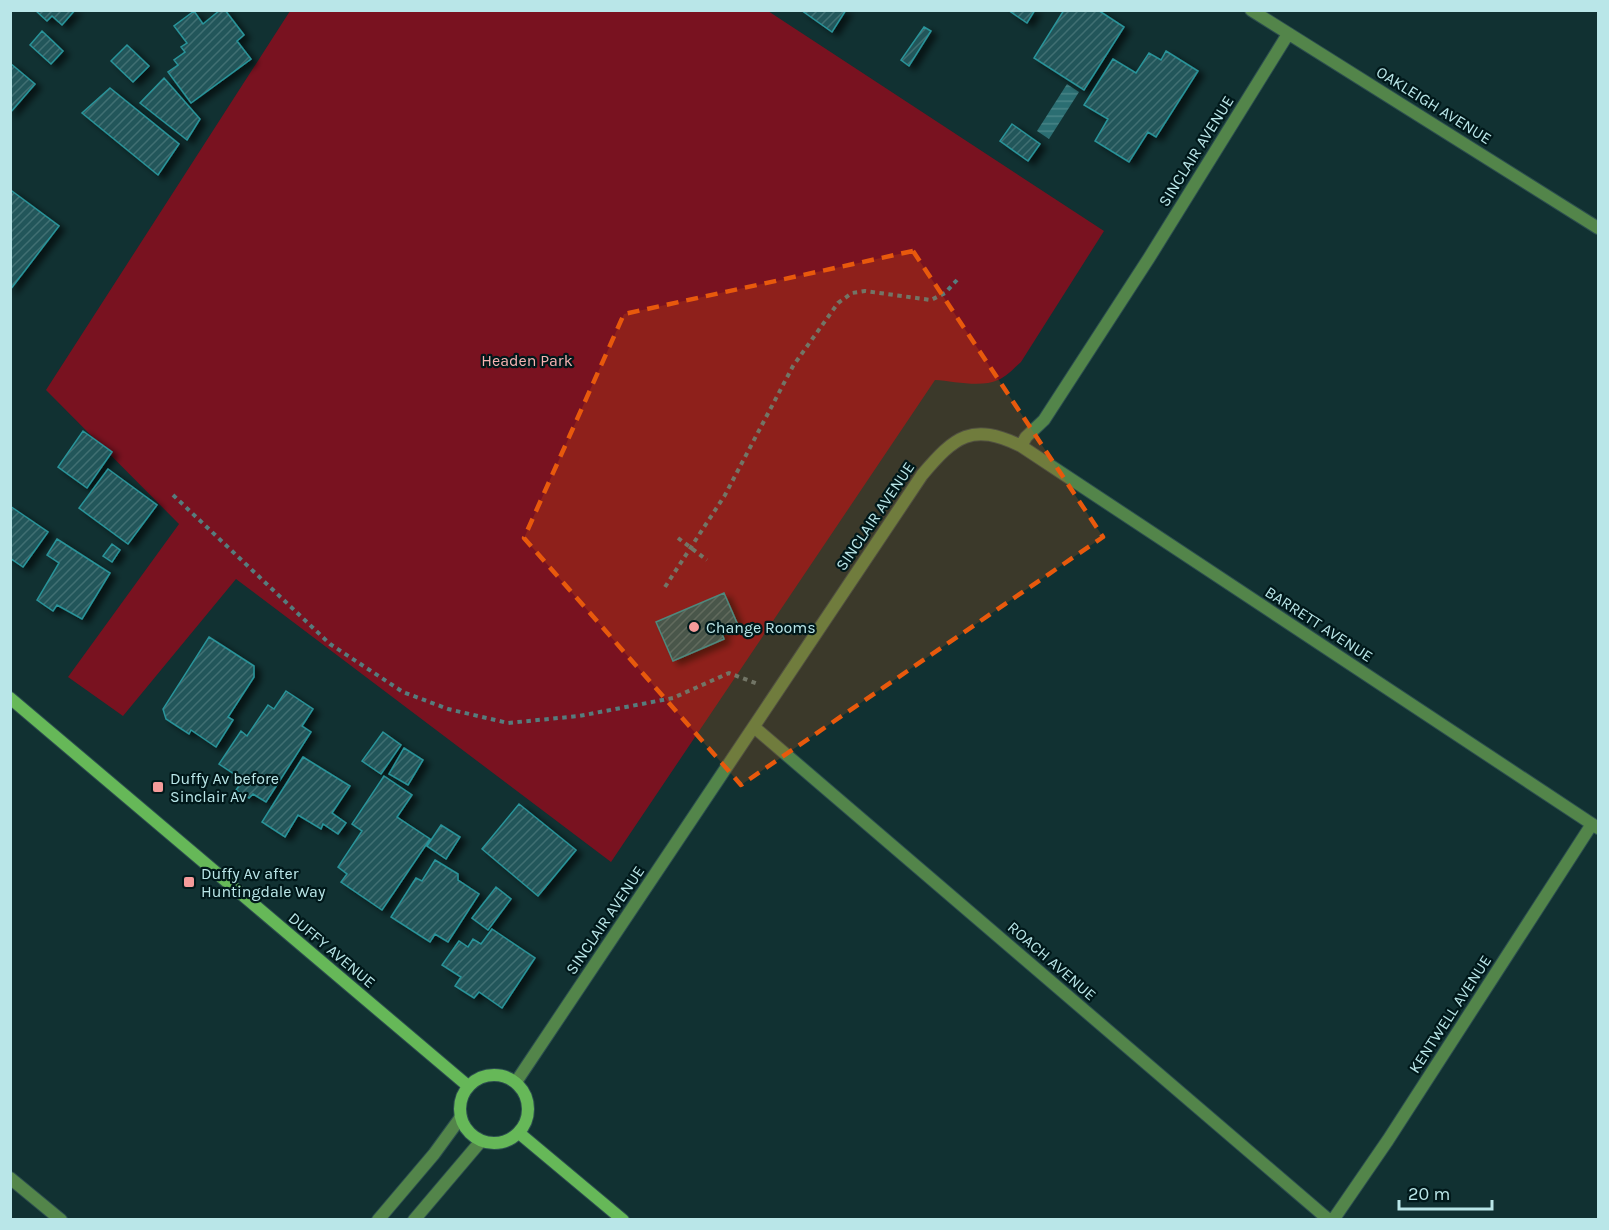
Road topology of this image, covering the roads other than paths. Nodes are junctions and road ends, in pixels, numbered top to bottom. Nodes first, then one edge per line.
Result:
1 (1251, 10) edge
2 (1288, 34) junction
3 (1599, 228) edge
4 (1021, 446) junction
5 (10, 698) edge
6 (754, 727) junction
7 (1595, 826) edge
8 (516, 1082) junction
9 (468, 1086) junction
10 (460, 1117) junction
11 (519, 1133) junction
12 (482, 1141) junction
13 (10, 1178) edge
14 (61, 1220) edge
15 (378, 1220) edge
16 (414, 1220) edge
17 (623, 1220) edge
18 (1331, 1220) edge

1 - 2 street, OAKLEIGH AVENUE
2 - 3 street, OAKLEIGH AVENUE
2 - 4 street, SINCLAIR AVENUE
4 - 6 street, SINCLAIR AVENUE
4 - 7 street, BARRETT AVENUE
5 - 9 main road, DUFFY AVENUE
6 - 8 street, SINCLAIR AVENUE
6 - 18 street, ROACH AVENUE
7 - 18 street, KENTWELL AVENUE
8 - 9 main road
8 - 11 main road
9 - 10 main road
10 - 12 main road
10 - 15 street
11 - 12 main road
11 - 17 main road
12 - 16 street
13 - 14 street

